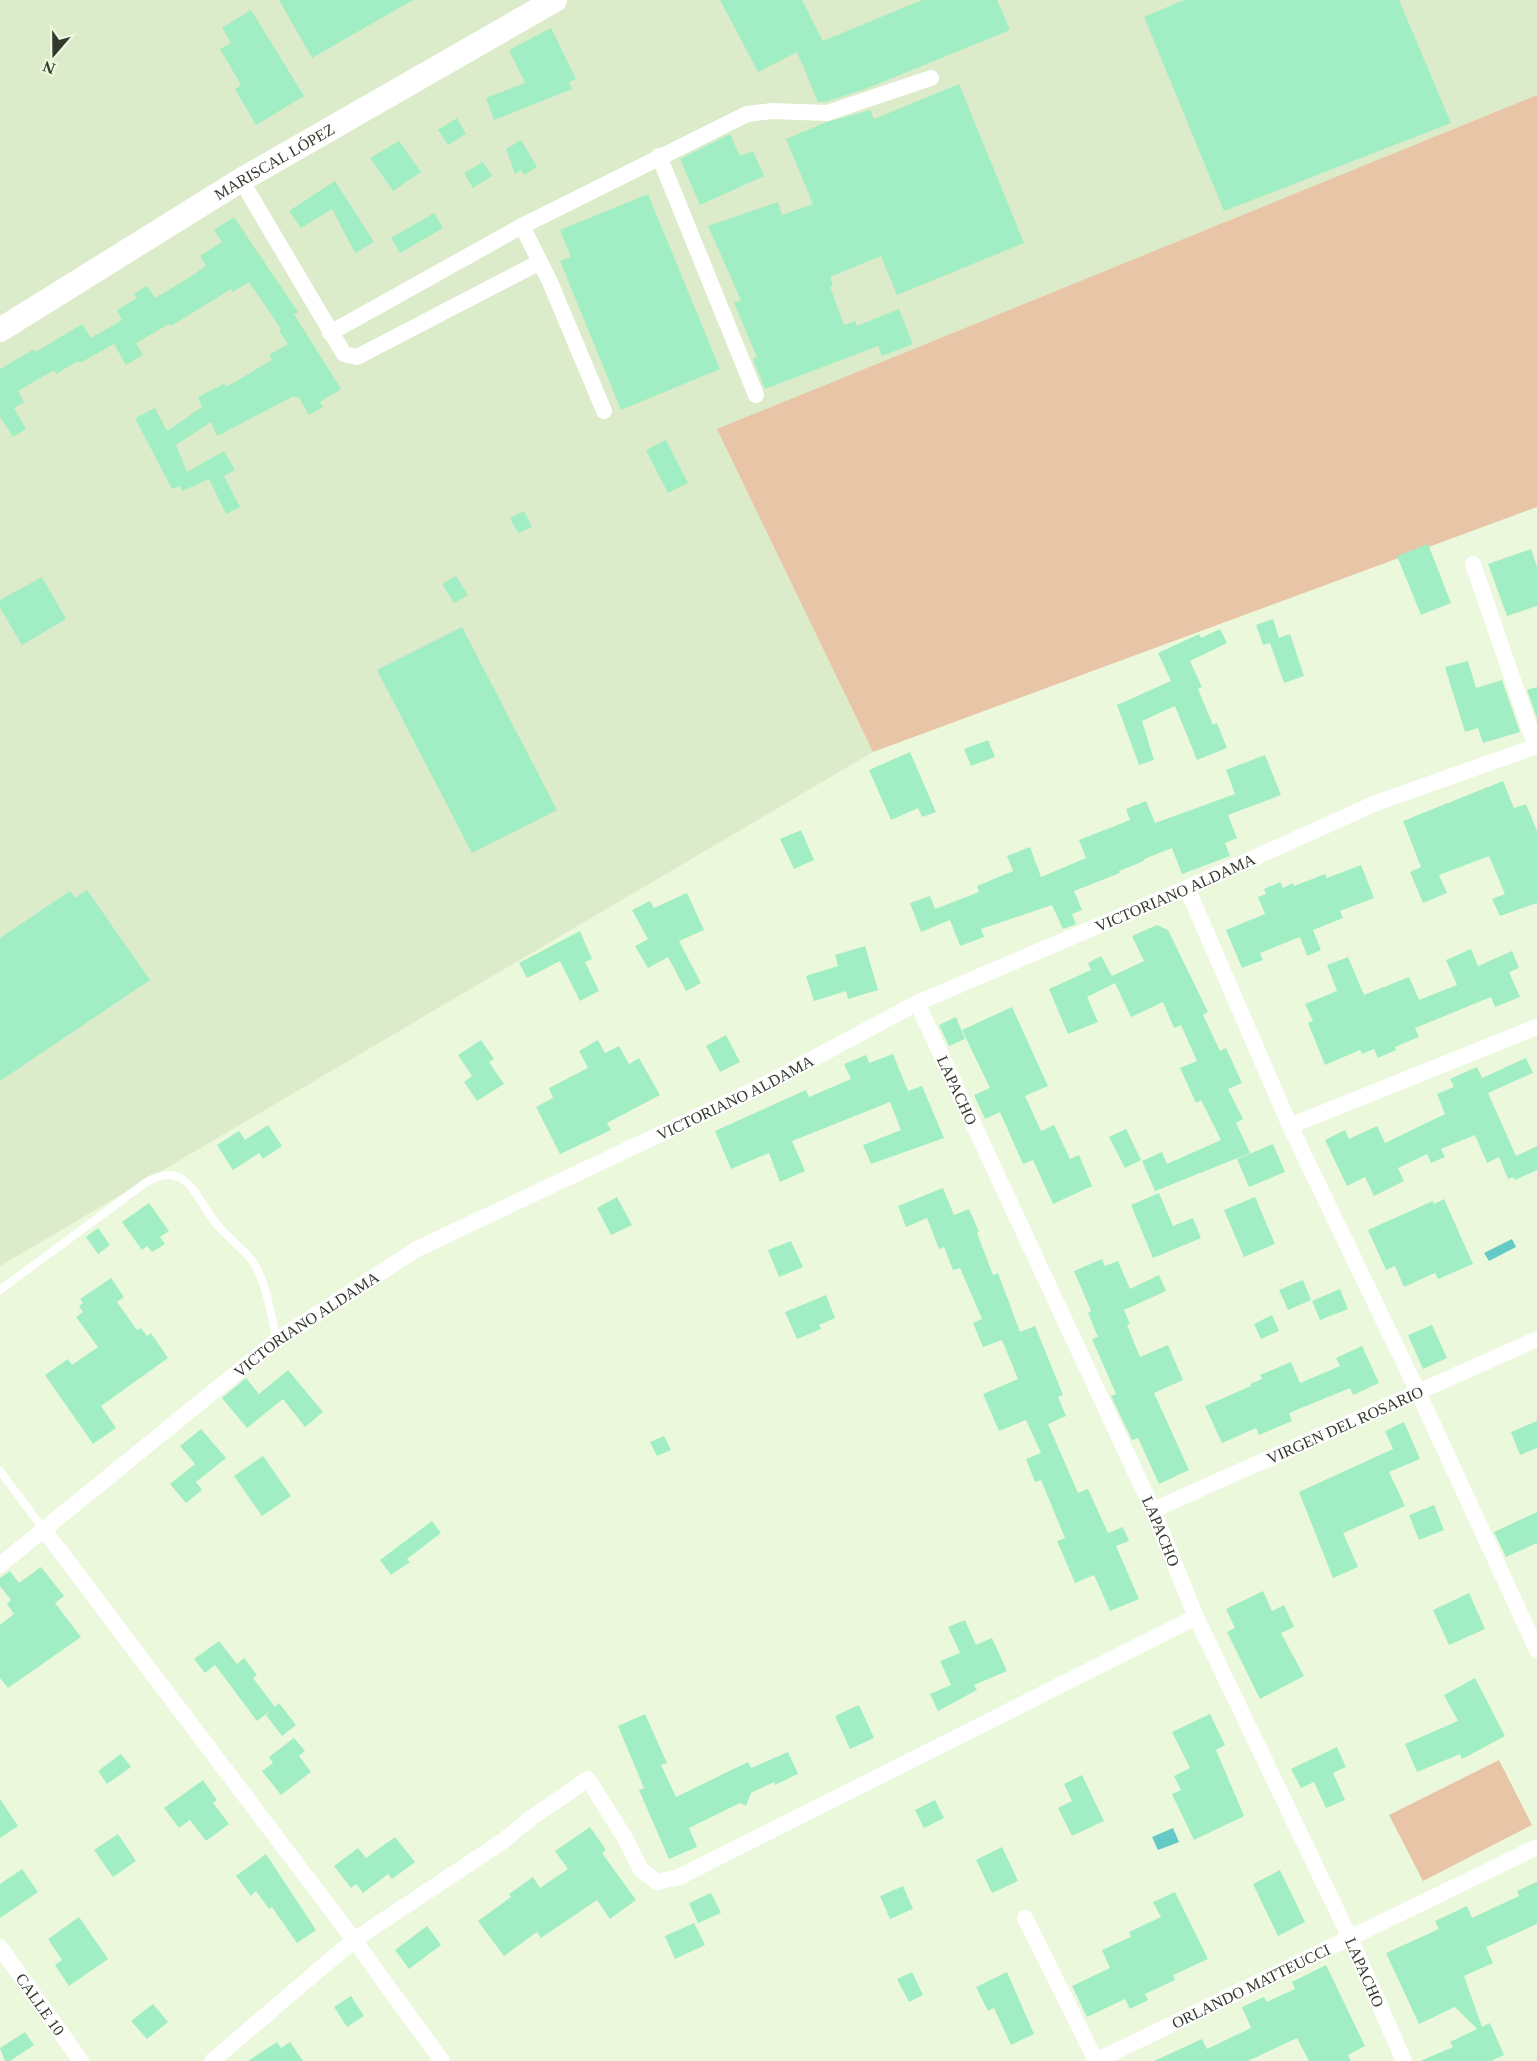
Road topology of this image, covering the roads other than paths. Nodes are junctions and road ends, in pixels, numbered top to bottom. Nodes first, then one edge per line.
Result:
1 (555, 0) edge
2 (931, 78) dead end
3 (659, 156) junction
4 (241, 180) junction
5 (522, 226) junction
6 (540, 262) junction
7 (0, 330) edge
8 (330, 333) junction
9 (756, 394) dead end
10 (604, 411) dead end
11 (1473, 564) dead end
12 (1537, 747) edge
13 (1187, 888) junction
14 (917, 1003) junction
15 (1537, 1027) edge
16 (1290, 1126) junction
17 (0, 1290) edge
18 (1537, 1339) edge
19 (277, 1340) junction
20 (1418, 1392) junction
21 (0, 1471) edge
22 (1154, 1510) junction
23 (44, 1530) junction
24 (0, 1565) edge
25 (1196, 1617) junction
26 (1537, 1650) edge
27 (1537, 1847) edge
28 (1025, 1918) dead end
29 (1350, 1938) junction
30 (354, 1940) junction
31 (0, 1947) edge
32 (81, 2061) edge
33 (212, 2061) edge
34 (442, 2061) edge
35 (1096, 2061) edge
36 (1404, 2061) edge

1 - 4 street, MARISCAL LÓPEZ
2 - 3 street
3 - 5 street
3 - 9 street
4 - 7 street, MARISCAL LÓPEZ
4 - 8 street
5 - 6 street
5 - 8 street
6 - 8 street
6 - 10 street
11 - 12 street
12 - 13 street, VICTORIANO ALDAMA
13 - 14 street, VICTORIANO ALDAMA
13 - 16 street
14 - 19 street, VICTORIANO ALDAMA
14 - 22 street, LAPACHO
15 - 16 street
16 - 20 street
17 - 19 lane
18 - 20 street, VIRGEN DEL ROSARIO
19 - 23 street, VICTORIANO ALDAMA
20 - 22 street, VIRGEN DEL ROSARIO
20 - 26 street
21 - 23 lane
22 - 25 street, LAPACHO
23 - 24 street, VICTORIANO ALDAMA
23 - 30 street
25 - 29 street, LAPACHO
25 - 30 street
27 - 29 street, ORLANDO MATTEUCCI
28 - 35 street
29 - 35 street, ORLANDO MATTEUCCI
29 - 36 street, LAPACHO
30 - 33 street
30 - 34 street
31 - 32 street, CALLE 10

